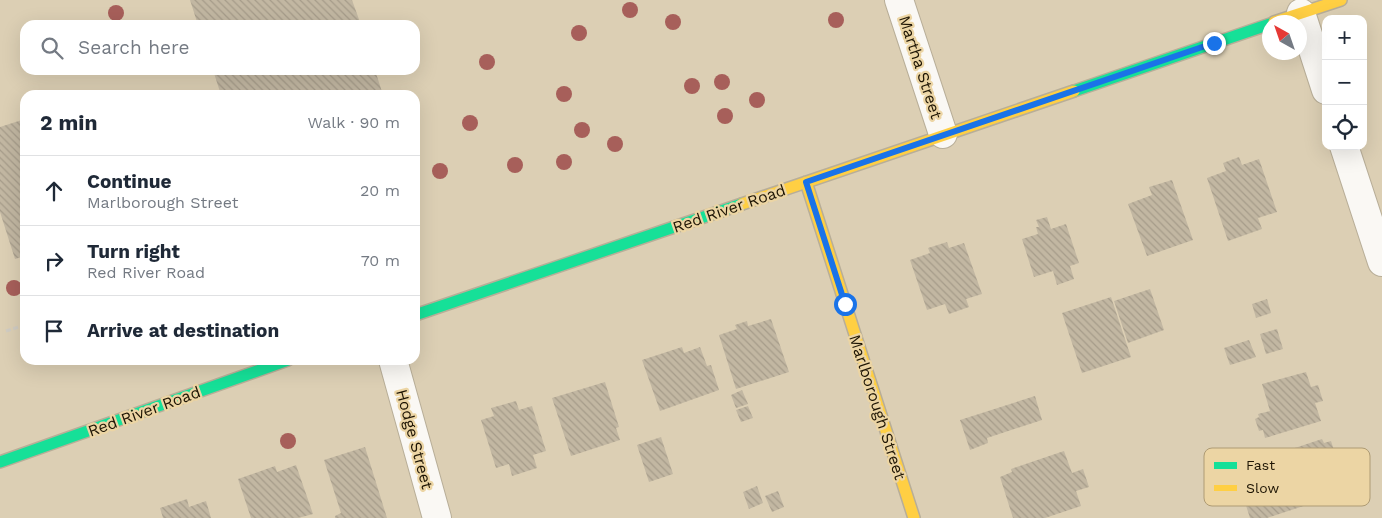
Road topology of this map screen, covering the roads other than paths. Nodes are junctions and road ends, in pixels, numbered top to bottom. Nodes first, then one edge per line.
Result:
1 (899, 0) edge
2 (1341, 0) edge
3 (1301, 14) junction
4 (1298, 15) edge
5 (1262, 27) edge
6 (1322, 78) edge
7 (943, 134) junction
8 (1345, 150) edge
9 (806, 182) junction
10 (1382, 262) edge
11 (420, 313) edge
12 (274, 365) edge
13 (394, 365) edge
14 (0, 462) edge
15 (437, 518) edge
16 (914, 518) edge

1 - 7 street, Martha Street
2 - 3 main road
3 - 4 main road
3 - 6 street
5 - 7 main road, Red River Road
7 - 9 main road, Red River Road
8 - 10 street
9 - 11 main road, Red River Road
9 - 16 main road, Marlborough Street
12 - 14 main road, Red River Road
13 - 15 street, Hodge Street

